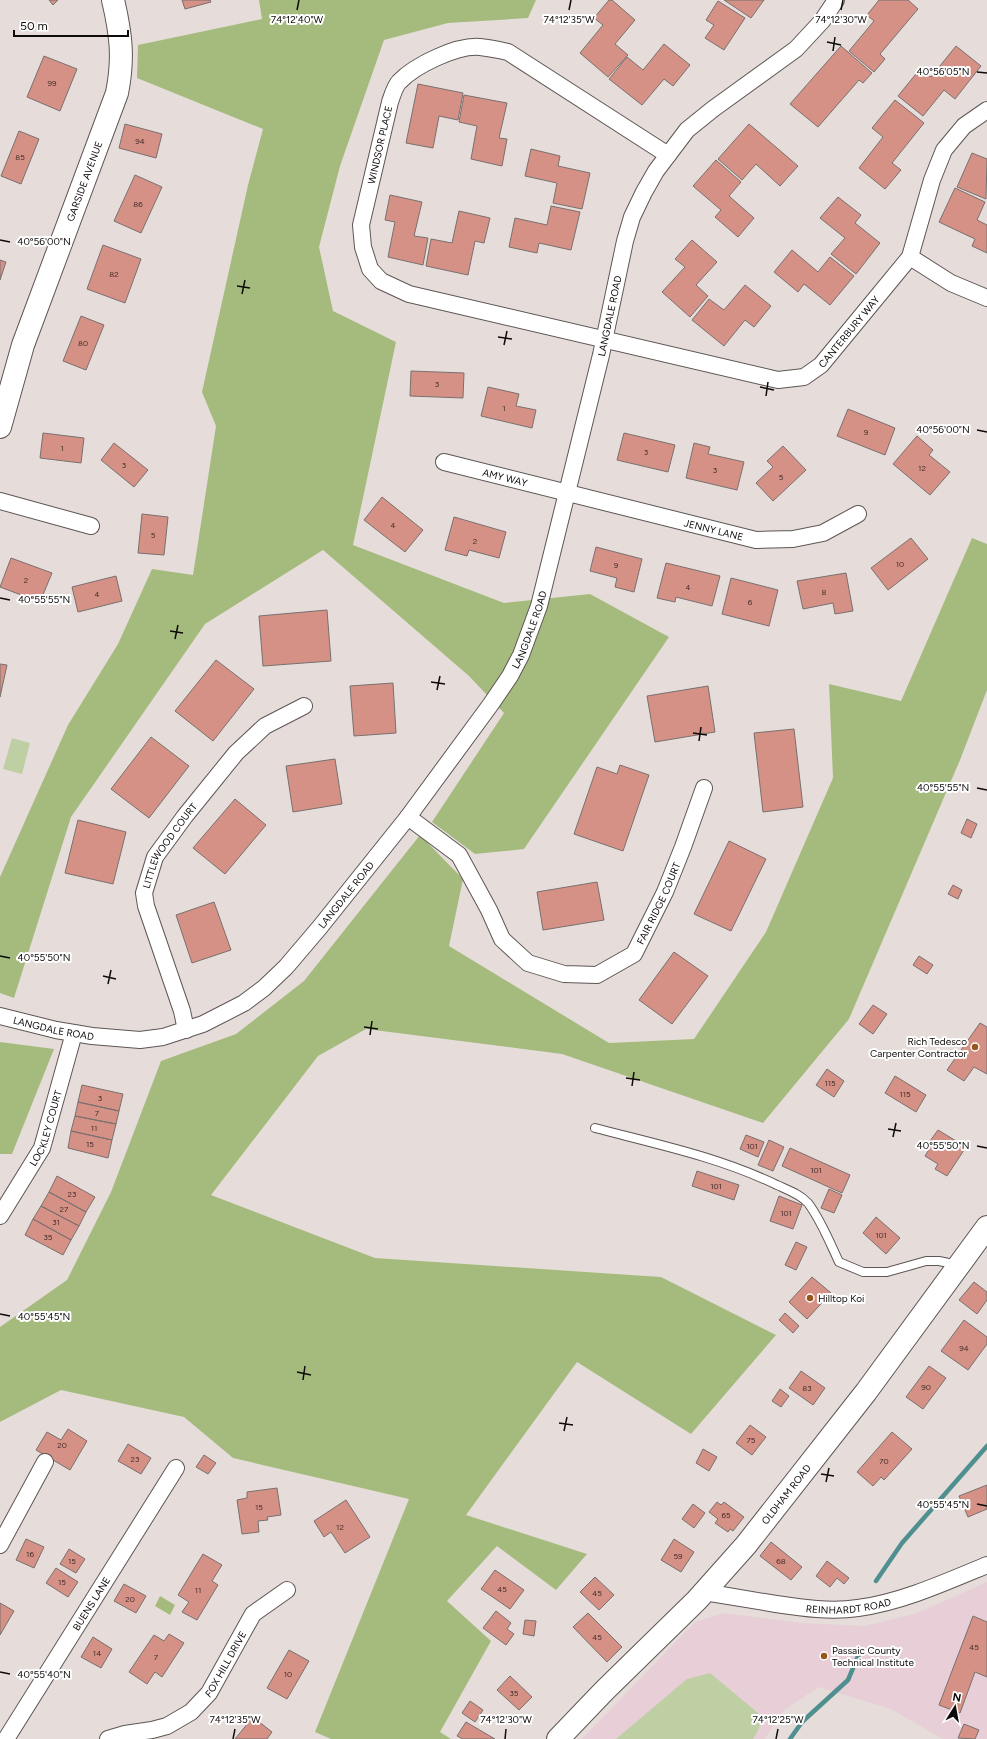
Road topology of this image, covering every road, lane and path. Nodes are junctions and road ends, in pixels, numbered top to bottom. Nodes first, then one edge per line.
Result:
1 (113, 0) edge
2 (836, 0) edge
3 (987, 110) edge
4 (668, 155) junction
5 (910, 257) junction
6 (987, 298) edge
7 (604, 340) junction
8 (0, 427) edge
9 (444, 462) dead end
10 (567, 493) junction
11 (0, 501) edge
12 (858, 514) dead end
13 (91, 526) dead end
14 (304, 706) dead end
15 (704, 788) dead end
16 (408, 817) junction
17 (0, 1016) edge
18 (186, 1030) junction
19 (74, 1033) junction
20 (595, 1128) dead end
21 (0, 1216) edge
22 (987, 1227) edge
23 (959, 1265) junction
24 (45, 1462) dead end
25 (176, 1468) dead end
26 (0, 1545) edge
27 (987, 1565) edge
28 (287, 1590) dead end
29 (704, 1592) junction
30 (6, 1739) edge
31 (108, 1739) edge
32 (558, 1739) edge

1 - 8 street, GARSIDE AVENUE
2 - 4 street, LANGDALE ROAD
3 - 5 street, CANTERBURY WAY
4 - 7 street, LANGDALE ROAD
4 - 7 street, WINDSOR PLACE
5 - 6 street
5 - 7 street, CANTERBURY WAY
7 - 10 street, LANGDALE ROAD
9 - 10 street, AMY WAY
10 - 12 street, JENNY LANE
10 - 16 street, LANGDALE ROAD
11 - 13 street
14 - 18 street, LITTLEWOOD COURT
15 - 16 street, FAIR RIDGE COURT
16 - 18 street, LANGDALE ROAD
17 - 19 street, LANGDALE ROAD
18 - 19 street, LANGDALE ROAD
19 - 21 street, LOCKLEY COURT
20 - 23 lane
22 - 23 street, OLDHAM ROAD
23 - 29 street, OLDHAM ROAD
24 - 26 street
25 - 30 street, BUENS LANE
27 - 29 street, REINHARDT ROAD
28 - 31 street, FOX HILL DRIVE
29 - 32 street, OLDHAM ROAD

